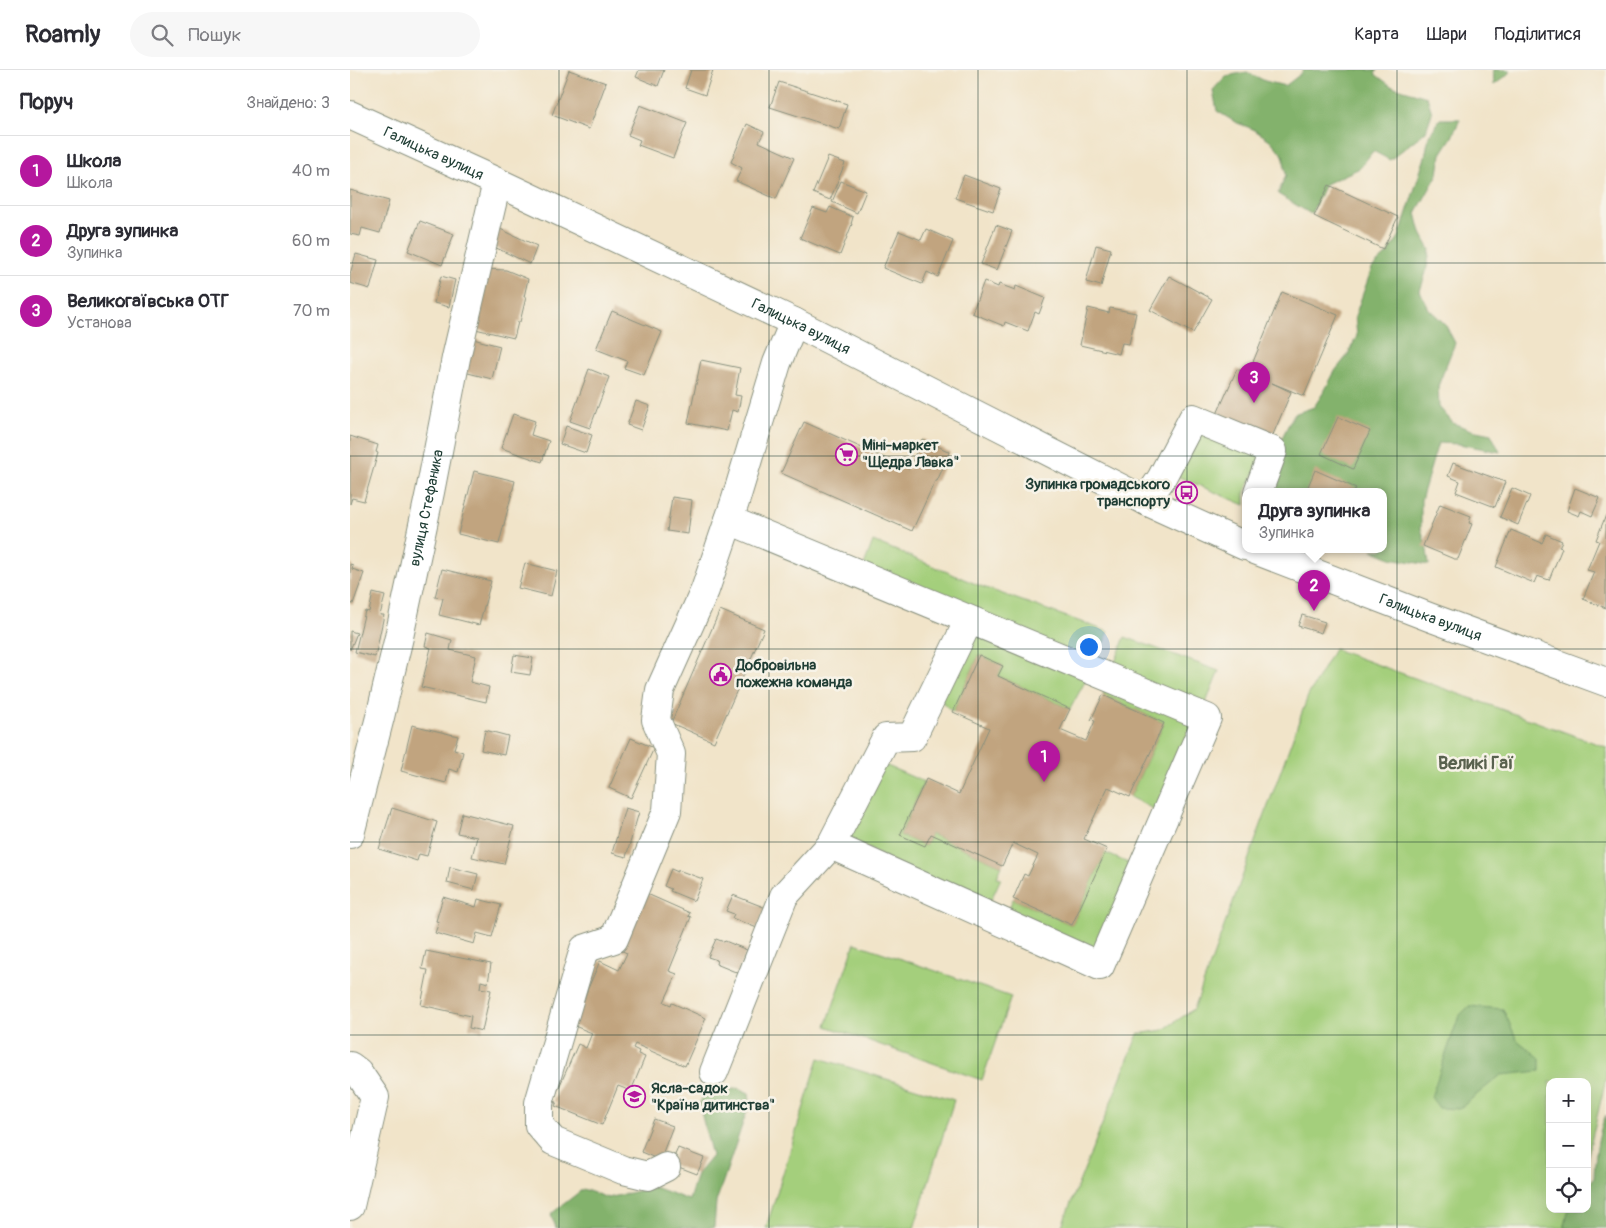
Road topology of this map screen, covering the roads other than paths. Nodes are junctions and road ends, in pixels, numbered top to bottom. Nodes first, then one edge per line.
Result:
1 (350, 116) edge
2 (497, 182) junction
3 (794, 322) junction
4 (1259, 488) edge
5 (1146, 501) junction
6 (729, 520) junction
7 (1242, 541) edge
8 (1271, 553) edge
9 (969, 620) junction
10 (1606, 682) edge
11 (350, 834) edge
12 (831, 845) junction
13 (350, 1066) edge
14 (714, 1072) dead end
15 (666, 1167) dead end
16 (350, 1206) edge

1 - 2 street, Галицька вулиця
2 - 3 street, Галицька вулиця
2 - 11 street, вулиця Стефаника
3 - 5 street, Галицька вулиця
3 - 6 street
4 - 5 street
5 - 7 street, Галицька вулиця
6 - 9 street
6 - 15 street
8 - 10 street, Галицька вулиця
9 - 12 street
9 - 12 street
12 - 14 street
13 - 16 street

